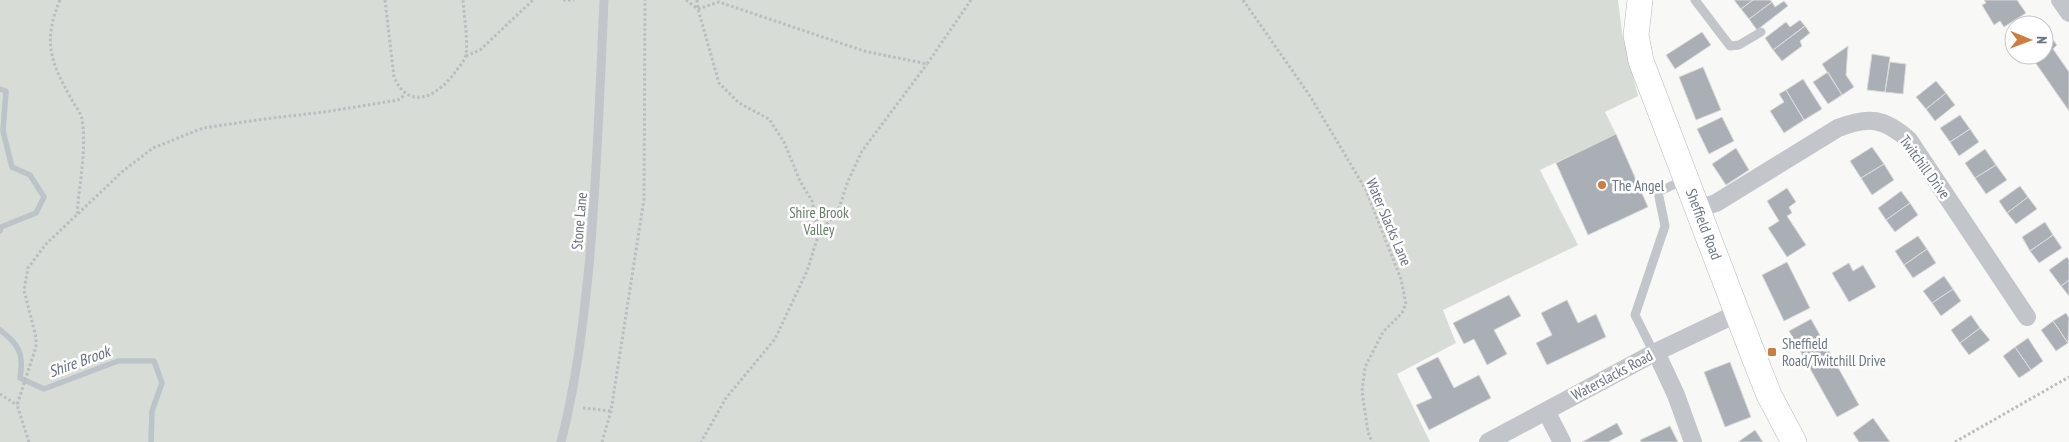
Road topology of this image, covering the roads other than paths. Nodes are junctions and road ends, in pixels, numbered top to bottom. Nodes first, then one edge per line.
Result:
1 (604, 0) edge
2 (1640, 0) edge
3 (1695, 0) edge
4 (2060, 0) edge
5 (2069, 13) edge
6 (1761, 32) dead end
7 (1687, 179) junction
8 (1697, 209) junction
9 (1738, 313) junction
10 (2027, 317) dead end
11 (1655, 352) junction
12 (1546, 411) junction
13 (561, 442) edge
14 (1488, 442) edge
15 (1562, 442) edge
16 (1692, 442) edge
17 (1794, 442) edge

1 - 13 lane, Stone Lane
2 - 7 main road, Sheffield Road
3 - 6 lane
4 - 5 street
7 - 8 main road, Sheffield Road
7 - 11 lane
8 - 9 main road, Sheffield Road
8 - 10 street, Twitchill Drive
9 - 11 street, Waterslacks Road
9 - 17 main road, Sheffield Road
11 - 12 street, Waterslacks Road
11 - 16 street
12 - 14 street, Waterslacks Road
12 - 15 street

